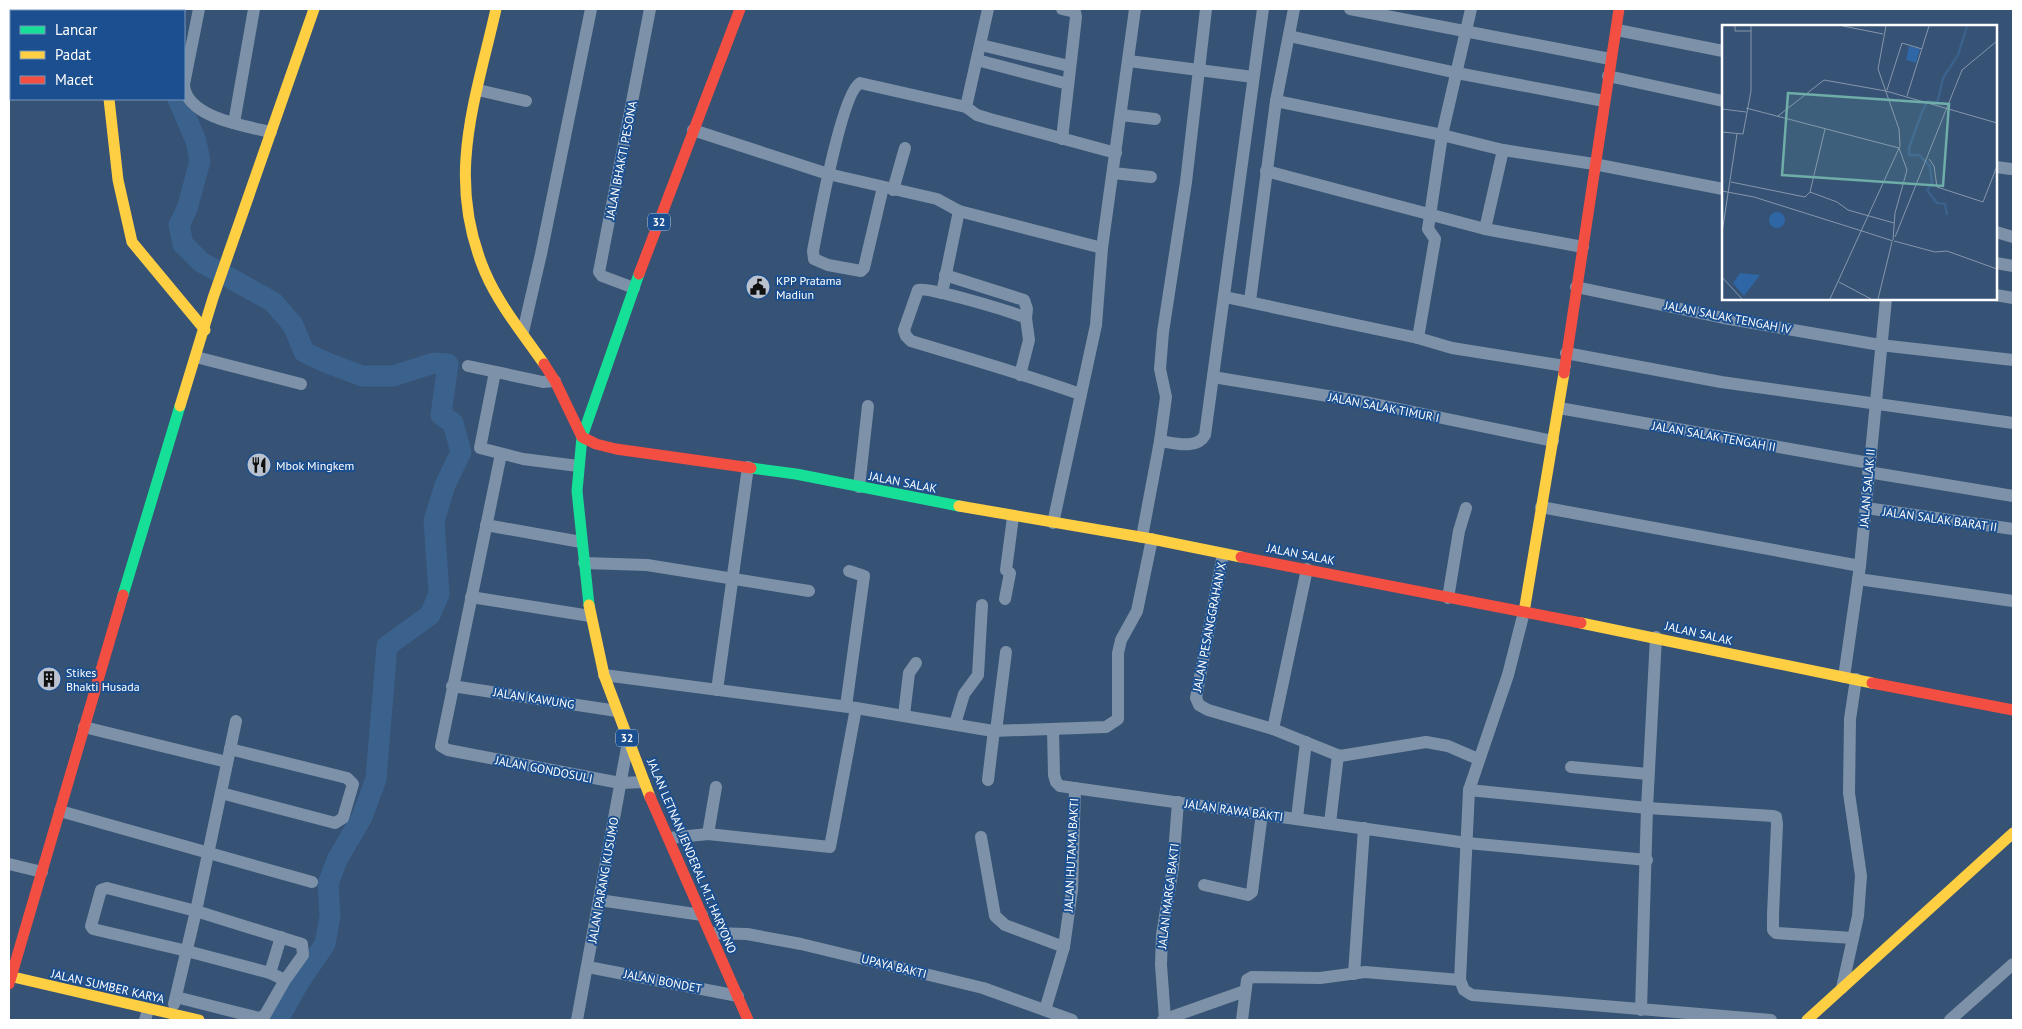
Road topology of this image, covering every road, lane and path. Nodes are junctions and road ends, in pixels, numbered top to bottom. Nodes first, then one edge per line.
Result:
1 (199, 9) edge
2 (254, 9) edge
3 (314, 9) edge
4 (496, 9) edge
5 (591, 9) edge
6 (650, 9) edge
7 (740, 9) edge
8 (988, 9) edge
9 (1062, 9) edge
10 (1135, 9) edge
11 (1206, 9) edge
12 (1263, 9) edge
13 (1294, 9) edge
14 (1350, 9) edge
15 (1471, 9) edge
16 (1619, 9) edge
17 (1616, 30) junction
18 (1466, 33) junction
19 (1289, 36) junction
20 (981, 45) junction
21 (1722, 51) edge
22 (1610, 59) junction
23 (977, 60) junction
24 (1129, 61) junction
25 (1069, 66) junction
26 (1197, 69) junction
27 (1457, 73) junction
28 (1608, 76) junction
29 (1253, 77) junction
30 (185, 80) edge
31 (1068, 84) junction
32 (185, 88) edge
33 (478, 90) junction
34 (109, 100) edge
35 (526, 101) dead end
36 (1276, 101) junction
37 (1604, 101) junction
38 (1722, 102) edge
39 (966, 107) junction
40 (1121, 115) junction
41 (1155, 119) dead end
42 (234, 123) junction
43 (693, 130) junction
44 (271, 132) junction
45 (1442, 135) junction
46 (1062, 139) junction
47 (905, 148) dead end
48 (1503, 150) junction
49 (1116, 153) junction
50 (1594, 164) junction
51 (1997, 167) edge
52 (2011, 170) dead end
53 (1266, 171) junction
54 (1113, 173) junction
55 (828, 174) junction
56 (1151, 177) dead end
57 (888, 188) junction
58 (1722, 189) edge
59 (959, 211) junction
60 (1430, 216) junction
61 (1485, 229) junction
62 (1997, 232) edge
63 (2013, 238) edge
64 (1583, 247) junction
65 (1102, 248) junction
66 (1997, 263) edge
67 (2013, 266) edge
68 (945, 276) junction
69 (1576, 287) junction
70 (634, 288) junction
71 (942, 293) junction
72 (1997, 295) edge
73 (1225, 297) junction
74 (2013, 298) edge
75 (1886, 300) edge
76 (1250, 301) junction
77 (1026, 318) junction
78 (205, 330) junction
79 (523, 332) junction
80 (1418, 338) junction
81 (1880, 345) junction
82 (196, 357) junction
83 (1565, 360) junction
84 (2013, 360) edge
85 (468, 366) dead end
86 (495, 372) junction
87 (1020, 375) junction
88 (1213, 377) junction
89 (555, 381) junction
90 (301, 384) dead end
91 (1080, 394) junction
92 (1874, 403) junction
93 (868, 406) dead end
94 (1559, 408) junction
95 (2013, 423) edge
96 (582, 437) junction
97 (1553, 440) junction
98 (1160, 442) junction
99 (501, 454) junction
100 (578, 466) junction
101 (748, 467) junction
102 (1869, 468) junction
103 (859, 487) junction
104 (2013, 496) edge
105 (1541, 507) junction
106 (1466, 508) dead end
107 (1866, 508) junction
108 (1014, 517) junction
109 (1053, 523) junction
110 (486, 525) junction
111 (2013, 529) edge
112 (1147, 538) junction
113 (581, 542) junction
114 (1223, 554) junction
115 (584, 562) junction
116 (1307, 569) junction
117 (849, 571) dead end
118 (1859, 573) junction
119 (733, 579) junction
120 (809, 591) dead end
121 (471, 598) junction
122 (1448, 598) junction
123 (1005, 599) dead end
124 (2013, 601) edge
125 (982, 605) dead end
126 (1524, 612) junction
127 (590, 616) junction
128 (1656, 637) junction
129 (1006, 652) dead end
130 (916, 663) dead end
131 (604, 676) junction
132 (1850, 678) junction
133 (452, 686) junction
134 (717, 690) junction
135 (851, 707) junction
136 (2013, 710) edge
137 (617, 711) junction
138 (904, 715) junction
139 (236, 721) dead end
140 (955, 724) junction
141 (84, 727) junction
142 (1273, 728) junction
143 (1053, 729) junction
144 (995, 731) junction
145 (628, 740) junction
146 (1306, 742) junction
147 (230, 749) junction
148 (1338, 756) junction
149 (1478, 759) junction
150 (227, 762) junction
151 (1571, 767) dead end
152 (1648, 774) junction
153 (988, 780) dead end
154 (644, 782) junction
155 (620, 783) junction
156 (716, 787) dead end
157 (1075, 788) junction
158 (1469, 790) junction
159 (221, 793) junction
160 (1178, 802) junction
161 (1647, 808) junction
162 (60, 811) junction
163 (1262, 813) junction
164 (1297, 818) junction
165 (1330, 823) junction
166 (1364, 828) junction
167 (2013, 833) edge
168 (708, 834) junction
169 (981, 837) dead end
170 (669, 838) junction
171 (1467, 843) junction
172 (209, 852) junction
173 (1647, 860) junction
174 (9, 864) edge
175 (42, 872) junction
176 (312, 882) dead end
177 (1204, 885) dead end
178 (600, 900) junction
179 (196, 911) junction
180 (702, 916) junction
181 (711, 933) junction
182 (280, 936) junction
183 (1853, 938) junction
184 (1064, 947) junction
185 (187, 951) junction
186 (2013, 964) edge
187 (588, 967) junction
188 (270, 973) junction
189 (1354, 974) junction
190 (10, 979) edge
191 (285, 980) junction
192 (1460, 980) junction
193 (1842, 988) junction
194 (1245, 992) junction
195 (176, 996) junction
196 (738, 996) junction
197 (1045, 1010) junction
198 (1642, 1010) junction
199 (172, 1014) junction
200 (147, 1015) edge
201 (199, 1020) edge
202 (578, 1020) edge
203 (748, 1020) edge
204 (1072, 1020) edge
205 (1164, 1020) edge
206 (1242, 1020) edge
207 (1771, 1020) edge
208 (1806, 1020) edge
209 (1950, 1020) edge

1 - 30 street
2 - 42 street
3 - 44 main road
4 - 33 main road
5 - 79 street
6 - 70 street, JALAN BHAKTI PESONA
7 - 43 main road, 32
8 - 20 street
9 - 25 street
10 - 24 street
11 - 26 street
12 - 29 street
13 - 19 street
14 - 18 street
15 - 18 street
16 - 17 main road
17 - 21 street
17 - 22 main road
18 - 22 street
18 - 27 street
19 - 27 street
19 - 36 street
20 - 23 street
20 - 25 street
22 - 28 main road
23 - 31 street
23 - 39 street
24 - 26 street
24 - 40 street
25 - 31 street
26 - 29 street
26 - 98 street
27 - 37 street
27 - 45 street
28 - 37 main road
28 - 38 street
29 - 73 street
31 - 46 street
32 - 42 street
33 - 35 street
33 - 79 main road
34 - 78 main road
36 - 45 street
36 - 53 street
37 - 50 main road
39 - 46 street
39 - 55 street
40 - 41 street
40 - 49 street
42 - 44 street
43 - 55 street
43 - 70 main road, 32
44 - 78 main road
45 - 48 street
45 - 60 street
46 - 49 street
47 - 57 street
48 - 50 street
48 - 61 street
49 - 54 street
50 - 58 street
50 - 64 main road
51 - 52 street
53 - 60 street
53 - 76 street
54 - 56 street
54 - 65 street
55 - 57 street
55 - 57 street
57 - 59 street
59 - 65 street
59 - 68 street
60 - 61 street
60 - 80 street
61 - 64 street
62 - 63 street
64 - 69 main road
65 - 91 street
66 - 67 street
68 - 71 street
68 - 77 street
69 - 81 street, JALAN SALAK TENGAH IV
69 - 83 main road
70 - 96 main road, 32
71 - 77 street
71 - 87 street
72 - 74 street
73 - 76 street
73 - 88 street
75 - 81 street, JALAN SALAK II
76 - 80 street
77 - 87 street
78 - 82 main road
79 - 89 main road
80 - 83 street
81 - 84 street, JALAN SALAK TENGAH IV
81 - 92 street, JALAN SALAK II
82 - 90 street
82 - 141 main road
83 - 92 street
83 - 94 main road
85 - 86 street
86 - 89 street
86 - 99 street
87 - 91 street
88 - 97 street, JALAN SALAK TIMUR I
88 - 98 street
89 - 96 main road
91 - 109 street
92 - 95 street
92 - 102 street, JALAN SALAK II
93 - 103 street
94 - 97 main road
94 - 102 street, JALAN SALAK TENGAH II
96 - 100 main road, JALAN LETNAN JENDERAL M.T. HARYONO / 32
96 - 101 main road, JALAN SALAK
97 - 105 main road
98 - 112 street
99 - 100 street
99 - 110 street
100 - 113 main road, JALAN LETNAN JENDERAL M.T. HARYONO / 32
101 - 103 main road, JALAN SALAK
101 - 119 street
102 - 104 street, JALAN SALAK TENGAH II
102 - 107 street, JALAN SALAK II
103 - 108 main road, JALAN SALAK
105 - 118 street
105 - 126 main road
106 - 122 street
107 - 111 street, JALAN SALAK BARAT II
107 - 118 street, JALAN SALAK II
108 - 109 main road, JALAN SALAK
108 - 123 street
109 - 112 main road, JALAN SALAK
110 - 113 street
110 - 121 street
112 - 114 main road, JALAN SALAK
112 - 143 street
113 - 115 main road, JALAN LETNAN JENDERAL M.T. HARYONO / 32
114 - 116 main road, JALAN SALAK
114 - 142 street, JALAN PESANGGRAHAN X
115 - 119 street
115 - 127 main road, JALAN LETNAN JENDERAL M.T. HARYONO / 32
116 - 122 main road, JALAN SALAK
116 - 142 street
117 - 135 street
118 - 124 street
118 - 132 street, JALAN SALAK II
119 - 120 street
119 - 134 street
121 - 127 street
121 - 133 street
122 - 126 main road, JALAN SALAK
125 - 140 street
126 - 128 main road, JALAN SALAK
126 - 149 street
127 - 131 main road, JALAN LETNAN JENDERAL M.T. HARYONO / 32
128 - 132 main road, JALAN SALAK
128 - 152 street
129 - 144 street
130 - 138 street
131 - 134 street
131 - 137 main road, JALAN LETNAN JENDERAL M.T. HARYONO / 32
132 - 136 main road, JALAN SALAK
132 - 183 street, JALAN SALAK II
133 - 137 street, JALAN KAWUNG
133 - 155 street, JALAN GONDOSULI
134 - 135 street
135 - 138 street
135 - 168 street
137 - 145 main road, JALAN LETNAN JENDERAL M.T. HARYONO / 32
138 - 140 street
139 - 147 street
140 - 144 street
141 - 150 street
141 - 162 main road
142 - 146 street, JALAN PESANGGRAHAN X
143 - 144 street
143 - 157 street, JALAN RAWA BAKTI
144 - 153 street
145 - 154 main road, JALAN LETNAN JENDERAL M.T. HARYONO / 32
145 - 155 street, JALAN PARANG KUSUMO
146 - 148 street, JALAN PESANGGRAHAN X
146 - 164 street
147 - 150 street
147 - 159 street
148 - 149 street, JALAN PESANGGRAHAN X
148 - 165 street
149 - 158 street
150 - 159 street
151 - 152 street
152 - 161 street
154 - 155 street, JALAN GONDOSULI
154 - 170 main road, JALAN LETNAN JENDERAL M.T. HARYONO / 32
155 - 178 street, JALAN PARANG KUSUMO
156 - 168 street
157 - 160 street, JALAN RAWA BAKTI
157 - 184 street, JALAN HUTAMA BAKTI
158 - 161 street
158 - 171 street
159 - 172 street
160 - 163 street, JALAN RAWA BAKTI
160 - 205 street, JALAN MARGA BAKTI
161 - 173 street
161 - 183 street
162 - 172 street
162 - 175 main road
163 - 164 street, JALAN RAWA BAKTI
163 - 177 street
164 - 165 street, JALAN RAWA BAKTI
165 - 166 street, JALAN RAWA BAKTI
166 - 171 street, JALAN RAWA BAKTI
166 - 189 street
167 - 193 main road
168 - 170 street
169 - 184 street
170 - 180 main road, JALAN LETNAN JENDERAL M.T. HARYONO / 32
171 - 173 street, JALAN RAWA BAKTI
171 - 192 street
172 - 176 street
172 - 179 street
173 - 198 street
174 - 175 street
175 - 190 main road
178 - 180 street
178 - 187 street, JALAN PARANG KUSUMO
179 - 182 street
179 - 185 street
179 - 185 street
180 - 181 main road, JALAN LETNAN JENDERAL M.T. HARYONO / 32
181 - 196 main road, JALAN LETNAN JENDERAL M.T. HARYONO / 32
181 - 197 street, UPAYA BAKTI
182 - 188 street
182 - 191 street
183 - 193 street, JALAN SALAK II
184 - 197 street, JALAN HUTAMA BAKTI
185 - 188 street
185 - 195 street
186 - 209 street
187 - 196 street, JALAN BONDET
187 - 202 street, JALAN PARANG KUSUMO
188 - 191 street
189 - 192 street
189 - 194 street
190 - 200 main road, JALAN SUMBER KARYA
191 - 195 street
192 - 198 street
193 - 208 main road
194 - 205 street
194 - 206 street
195 - 199 street
196 - 203 main road, JALAN LETNAN JENDERAL M.T. HARYONO / 32
197 - 204 street, UPAYA BAKTI
198 - 207 street
199 - 200 main road, JALAN SUMBER KARYA
199 - 201 main road, JALAN SUMBER KARYA

